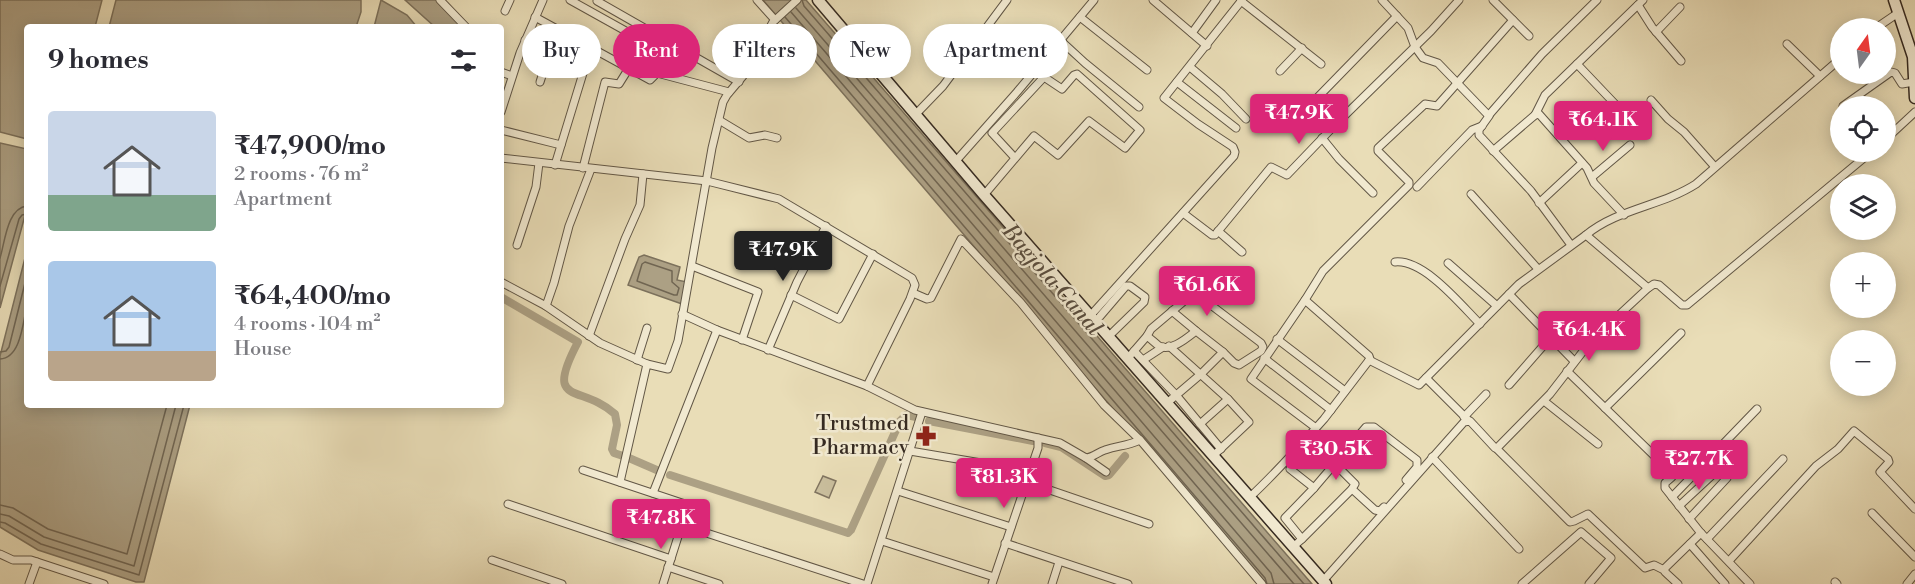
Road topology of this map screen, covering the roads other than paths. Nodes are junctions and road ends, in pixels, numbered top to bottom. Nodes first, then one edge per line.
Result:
1 (440, 0) edge
2 (510, 0) edge
3 (543, 0) edge
4 (570, 0) edge
5 (757, 0) edge
6 (797, 0) edge
7 (818, 0) edge
8 (1006, 0) edge
9 (1094, 0) edge
10 (1154, 0) edge
11 (1216, 0) edge
12 (1241, 0) edge
13 (1459, 0) edge
14 (1493, 0) edge
15 (1597, 0) edge
16 (1894, 0) edge
17 (597, 1) edge
18 (1385, 1) edge
19 (1640, 3) edge
20 (1680, 7) dead end
21 (504, 12) dead end
22 (1898, 13) junction
23 (1397, 16) junction
24 (535, 17) junction
25 (1080, 17) junction
26 (1891, 18) edge
27 (775, 20) junction
28 (1513, 20) junction
29 (462, 24) edge
30 (532, 24) edge
31 (613, 24) edge
32 (1068, 31) edge
33 (1656, 32) junction
34 (1192, 33) junction
35 (1529, 36) dead end
36 (1788, 44) dead end
37 (1207, 46) junction
38 (1415, 46) junction
39 (1068, 47) edge
40 (522, 48) edge
41 (1302, 48) junction
42 (1914, 57) edge
43 (613, 59) edge
44 (1681, 62) dead end
45 (1321, 64) dead end
46 (1577, 64) junction
47 (1190, 67) junction
48 (1830, 68) edge
49 (1147, 70) dead end
50 (1280, 71) dead end
51 (504, 73) edge
52 (512, 76) junction
53 (1820, 76) junction
54 (541, 78) edge
55 (582, 78) edge
56 (623, 78) edge
57 (676, 78) edge
58 (1029, 78) edge
59 (540, 82) dead end
60 (738, 82) junction
61 (1177, 82) junction
62 (1914, 82) edge
63 (1457, 83) junction
64 (729, 92) junction
65 (1856, 96) edge
66 (1318, 97) dead end
67 (1915, 98) edge
68 (1651, 100) dead end
69 (504, 102) edge
70 (1615, 104) dead end
71 (1139, 107) dead end
72 (1915, 112) edge
73 (915, 115) junction
74 (1488, 115) junction
75 (1535, 115) junction
76 (1246, 119) dead end
77 (719, 120) junction
78 (1482, 126) junction
79 (1236, 128) dead end
80 (1896, 130) edge
81 (504, 131) edge
82 (777, 138) dead end
83 (1322, 138) junction
84 (561, 145) junction
85 (1630, 145) dead end
86 (1493, 151) junction
87 (504, 158) edge
88 (1015, 158) junction
89 (955, 162) junction
90 (1582, 162) junction
91 (1859, 162) edge
92 (539, 163) junction
93 (555, 165) junction
94 (1715, 167) junction
95 (587, 169) junction
96 (643, 174) junction
97 (1592, 177) junction
98 (706, 181) junction
99 (1417, 187) dead end
100 (1373, 193) dead end
101 (1471, 194) dead end
102 (984, 195) junction
103 (1539, 203) junction
104 (1182, 213) junction
105 (1624, 215) junction
106 (826, 226) junction
107 (1218, 231) junction
108 (1586, 235) junction
109 (517, 245) dead end
110 (1571, 245) junction
111 (1242, 252) dead end
112 (873, 254) junction
113 (1395, 262) dead end
114 (1448, 263) dead end
115 (692, 266) junction
116 (1538, 269) junction
117 (504, 284) edge
118 (1648, 288) junction
119 (913, 293) junction
120 (1509, 294) junction
121 (791, 295) junction
122 (1305, 300) junction
123 (546, 306) junction
124 (1497, 306) junction
125 (1172, 311) junction
126 (682, 314) junction
127 (1094, 318) junction
128 (1480, 324) junction
129 (647, 328) dead end
130 (717, 330) junction
131 (1196, 331) junction
132 (1681, 333) dead end
133 (589, 336) junction
134 (1109, 336) junction
135 (1147, 336) junction
136 (1551, 337) junction
137 (1277, 339) junction
138 (742, 340) junction
139 (1166, 347) junction
140 (768, 350) junction
141 (1223, 352) junction
142 (1131, 354) junction
143 (1264, 358) junction
144 (637, 360) junction
145 (1143, 360) junction
146 (1369, 360) junction
147 (1574, 361) junction
148 (647, 364) junction
149 (1567, 371) junction
150 (1201, 374) junction
151 (1426, 378) junction
152 (1509, 385) dead end
153 (867, 386) junction
154 (1346, 391) junction
155 (1486, 394) dead end
156 (1172, 399) junction
157 (1228, 399) junction
158 (1544, 401) junction
159 (1605, 408) junction
160 (1757, 409) dead end
161 (1331, 410) junction
162 (922, 412) junction
163 (1466, 419) junction
164 (1200, 424) junction
165 (1316, 428) junction
166 (1038, 438) junction
167 (1140, 440) junction
168 (1309, 444) dead end
169 (1598, 444) dead end
170 (1496, 448) junction
171 (910, 451) junction
172 (1217, 452) junction
173 (1432, 457) junction
174 (1086, 458) junction
175 (1783, 459) dead end
176 (1335, 464) junction
177 (1721, 467) dead end
178 (583, 470) dead end
179 (1106, 472) dead end
180 (1028, 478) junction
181 (1727, 478) dead end
182 (620, 482) junction
183 (1314, 488) junction
184 (1352, 489) junction
185 (898, 491) junction
186 (653, 493) junction
187 (1250, 497) junction
188 (1672, 497) junction
189 (508, 504) dead end
190 (1679, 506) junction
191 (1915, 509) edge
192 (1872, 513) dead end
193 (1285, 518) junction
194 (1689, 519) junction
195 (1149, 524) dead end
196 (682, 525) junction
197 (1011, 526) junction
198 (1276, 527) junction
199 (1701, 532) junction
200 (1302, 538) junction
201 (1707, 539) junction
202 (882, 541) junction
203 (1005, 543) junction
204 (1690, 544) junction
205 (1293, 547) junction
206 (1519, 549) dead end
207 (0, 554) edge
208 (1915, 557) edge
209 (671, 559) junction
210 (492, 560) dead end
211 (1729, 561) junction
212 (38, 562) junction
213 (1059, 562) junction
214 (668, 567) junction
215 (1664, 570) junction
216 (1915, 576) edge
217 (993, 581) edge
218 (1324, 582) edge
219 (99, 583) edge
220 (29, 584) edge
221 (562, 584) edge
222 (663, 584) edge
223 (719, 584) edge
224 (865, 584) edge
225 (1052, 584) edge
226 (1128, 584) edge
227 (1262, 584) edge
228 (1522, 584) edge
229 (1589, 584) edge
230 (1678, 584) edge
231 (1725, 584) edge
232 (1750, 584) edge
233 (1906, 584) edge

1 - 29 street
2 - 21 street
3 - 24 street
4 - 31 street
5 - 27 street
6 - 27 street
7 - 73 street
8 - 73 street
9 - 25 street
10 - 34 street
11 - 34 street
12 - 37 street
12 - 41 street
13 - 38 street
14 - 28 street
15 - 74 street
16 - 22 street
17 - 60 street
18 - 23 street
19 - 33 street
19 - 46 street
20 - 33 street
22 - 26 street
22 - 42 street
23 - 38 street
23 - 66 street
24 - 30 street
24 - 43 street
25 - 32 street
25 - 49 street
27 - 60 street
28 - 35 street
28 - 63 street
33 - 44 street
34 - 37 street
36 - 53 street
37 - 47 street
38 - 63 street
38 - 83 street
39 - 71 street
40 - 52 street
41 - 45 street
41 - 50 street
42 - 62 street
46 - 70 street
46 - 75 street
47 - 61 street
47 - 76 street
48 - 53 street
51 - 52 street
52 - 69 street
53 - 94 street
54 - 59 street
55 - 84 street
56 - 95 street
57 - 64 street
58 - 89 street
60 - 64 street
61 - 79 street
61 - 104 street
62 - 65 street
62 - 67 street
63 - 74 street
63 - 122 street
64 - 77 street
68 - 94 street
72 - 80 street
73 - 89 street
74 - 78 street
75 - 86 street
75 - 90 street
77 - 82 street
77 - 98 street
78 - 86 street
78 - 99 street
81 - 84 street
83 - 100 street
83 - 107 street
84 - 93 street
85 - 97 street
86 - 103 street
87 - 92 street
88 - 88 street
88 - 102 street
89 - 102 street
90 - 97 street
90 - 103 street
91 - 118 street
92 - 93 street
92 - 109 street
93 - 95 street
94 - 105 street
95 - 96 street
95 - 123 street
96 - 98 street
96 - 133 street
97 - 105 street
98 - 106 street
98 - 115 street
101 - 116 street
102 - 127 street
103 - 110 street
104 - 107 street
104 - 127 street
105 - 108 street
106 - 112 street
106 - 121 street
107 - 111 street
108 - 110 street
108 - 118 street
110 - 116 street
112 - 119 street
112 - 121 street
113 - 128 street
114 - 124 street
115 - 126 street
115 - 138 street
116 - 120 street
117 - 123 street
118 - 147 street
119 - 153 street
119 - 167 street
120 - 124 street
120 - 136 street
121 - 140 street
122 - 137 street
122 - 146 street
123 - 133 street
124 - 128 street
125 - 131 street
125 - 135 street
125 - 141 street
126 - 130 street
126 - 148 street
127 - 134 street
127 - 134 street
128 - 151 street
129 - 144 street
130 - 138 street
130 - 186 street
131 - 139 street
131 - 141 street
132 - 159 street
133 - 144 street
134 - 142 street
135 - 139 street
135 - 142 street
136 - 147 street
136 - 152 street
137 - 143 street
137 - 154 street
138 - 140 street
139 - 145 street
139 - 150 street
140 - 153 street
141 - 150 street
142 - 145 street
142 - 156 street
143 - 161 street
143 - 165 street
144 - 148 street
145 - 156 street
146 - 151 street
146 - 154 street
147 - 149 street
148 - 182 street
149 - 158 street
149 - 159 street
150 - 156 street
150 - 157 street
151 - 163 street
153 - 162 street
154 - 161 street
155 - 163 street
156 - 164 street
156 - 172 street
157 - 164 street
157 - 172 street
158 - 169 street
158 - 170 street
159 - 188 street
160 - 188 street
161 - 165 street
162 - 166 street
162 - 171 street
163 - 170 street
163 - 173 street
164 - 172 street
165 - 187 street
166 - 174 street
166 - 180 street
167 - 174 street
167 - 227 street
168 - 183 street
170 - 215 street
171 - 180 street
171 - 185 street
172 - 187 street
173 - 206 street
173 - 218 street
174 - 179 street
175 - 201 street
176 - 183 street
176 - 184 street
176 - 184 street
177 - 190 street
178 - 182 street
180 - 195 street
180 - 197 street
181 - 194 street
182 - 186 street
183 - 193 street
184 - 200 street
185 - 197 street
185 - 202 street
186 - 196 street
187 - 198 street
188 - 190 street
189 - 209 street
190 - 194 street
191 - 211 street
192 - 208 street
193 - 198 street
193 - 200 street
194 - 199 street
196 - 209 street
196 - 224 street
197 - 203 street
198 - 205 street
199 - 201 street
199 - 204 street
200 - 205 street
201 - 211 street
202 - 217 street
202 - 224 street
203 - 213 street
203 - 217 street
204 - 215 street
204 - 231 street
205 - 218 street
207 - 212 street
209 - 214 street
210 - 221 street
211 - 232 street
212 - 219 street
212 - 220 street
213 - 225 street
213 - 226 street
214 - 222 street
214 - 223 street
215 - 230 street
216 - 233 street
228 - 229 street

